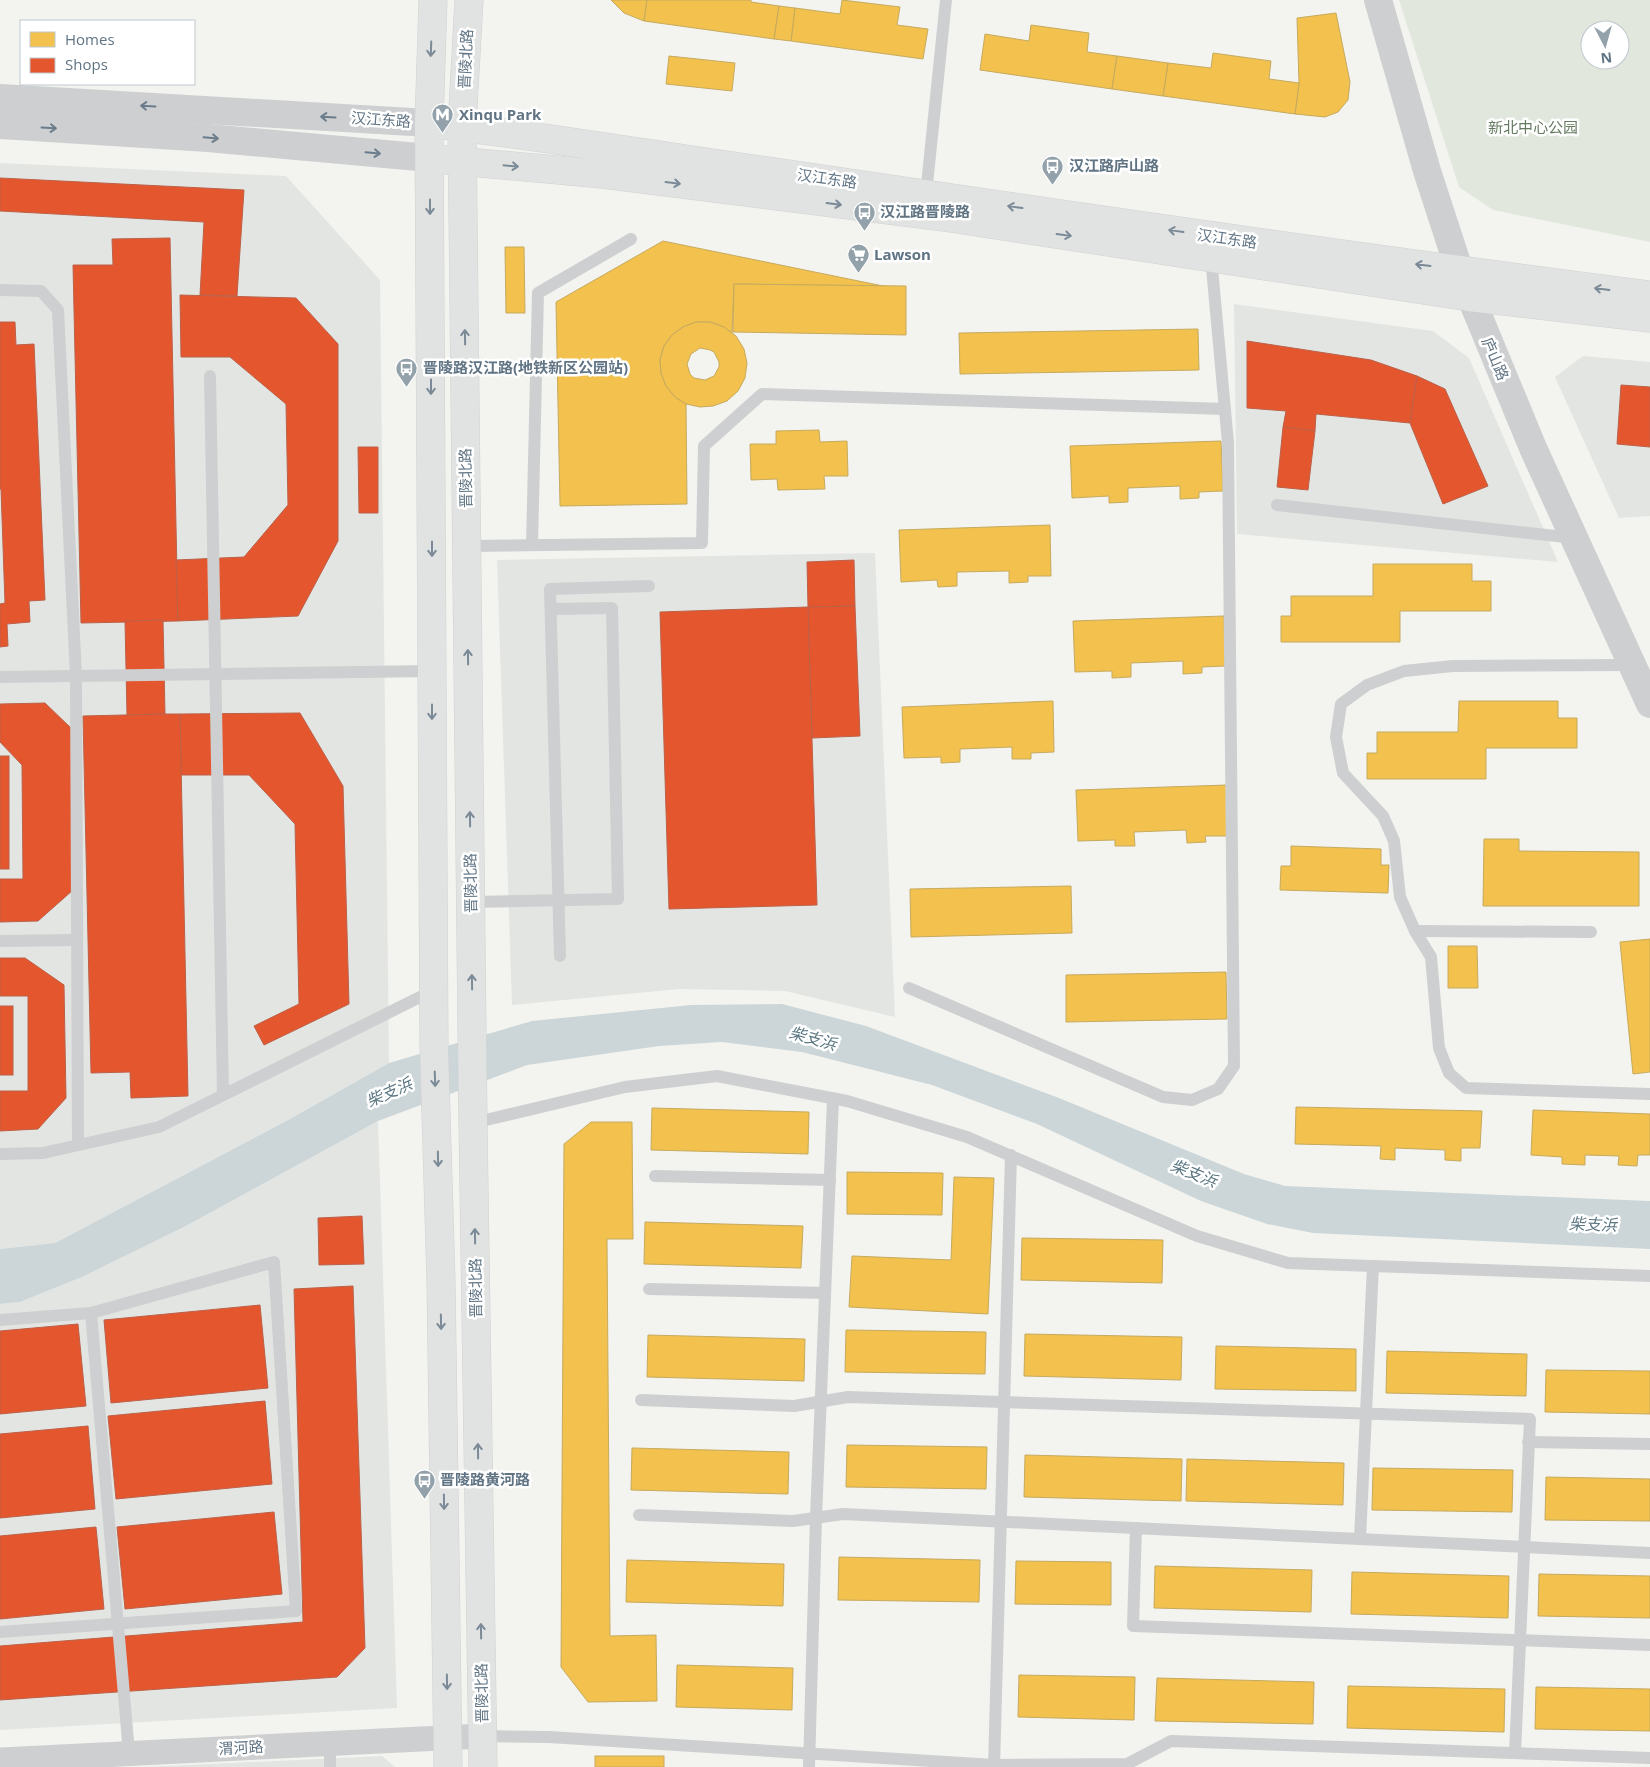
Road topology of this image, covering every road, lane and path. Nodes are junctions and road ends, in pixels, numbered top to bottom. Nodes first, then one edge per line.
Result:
1 (433, 0) edge
2 (468, 0) edge
3 (946, 0) edge
4 (1378, 0) edge
5 (0, 98) edge
6 (429, 123) junction
7 (0, 126) edge
8 (462, 126) junction
9 (429, 158) junction
10 (463, 161) junction
11 (926, 194) junction
12 (632, 239) dead end
13 (1212, 257) junction
14 (1459, 269) junction
15 (0, 290) edge
16 (1650, 295) edge
17 (1469, 297) junction
18 (1650, 318) edge
19 (210, 376) dead end
20 (1225, 409) junction
21 (1277, 505) dead end
22 (1574, 538) junction
23 (532, 545) junction
24 (467, 546) junction
25 (649, 586) dead end
26 (551, 609) junction
27 (1632, 665) junction
28 (432, 671) junction
29 (215, 674) junction
30 (76, 676) junction
31 (0, 677) edge
32 (1650, 704) edge
33 (558, 900) junction
34 (471, 902) junction
35 (1415, 931) junction
36 (1591, 932) dead end
37 (77, 940) junction
38 (0, 941) edge
39 (560, 956) dead end
40 (909, 988) dead end
41 (434, 990) junction
42 (1650, 1094) edge
43 (223, 1095) junction
44 (833, 1099) junction
45 (473, 1122) junction
46 (78, 1145) junction
47 (0, 1154) edge
48 (1010, 1155) junction
49 (655, 1176) dead end
50 (830, 1180) junction
51 (1373, 1266) junction
52 (1650, 1276) edge
53 (648, 1289) dead end
54 (825, 1293) junction
55 (91, 1313) junction
56 (0, 1320) edge
57 (641, 1400) dead end
58 (821, 1402) junction
59 (1004, 1402) junction
60 (1366, 1413) junction
61 (1528, 1442) junction
62 (1650, 1444) edge
63 (639, 1514) dead end
64 (816, 1518) junction
65 (1000, 1522) junction
66 (1136, 1528) junction
67 (1360, 1539) junction
68 (1523, 1547) junction
69 (1650, 1553) edge
70 (118, 1623) junction
71 (0, 1632) edge
72 (1519, 1640) junction
73 (1650, 1645) edge
74 (482, 1736) junction
75 (448, 1737) junction
76 (809, 1753) junction
77 (1515, 1753) junction
78 (129, 1754) junction
79 (330, 1755) edge
80 (1650, 1758) edge
81 (0, 1760) edge
82 (994, 1766) edge
83 (448, 1767) edge
84 (483, 1767) edge
85 (809, 1767) edge

1 -> 6 main road
2 - 8 main road, 晋陵北路
3 - 11 lane
4 - 14 street, 庐山路
6 -> 5 street, 汉江东路
6 - 8 main road, 汉江东路
6 - 9 main road
7 -> 9 street, 汉江东路
8 - 10 main road, 晋陵北路
8 - 11 main road, 汉江东路
9 - 10 main road, 汉江东路
9 -> 28 main road
10 -> 13 main road, 汉江东路
24 -> 10 main road, 晋陵北路
14 -> 11 main road, 汉江东路
12 - 23 lane
13 - 17 main road, 汉江东路
13 - 20 lane
16 -> 14 main road, 汉江东路
14 - 17 street, 庐山路
15 - 30 lane
17 - 18 main road, 汉江东路
17 - 22 street, 庐山路
19 - 29 lane
20 - 23 lane
20 - 40 lane
21 - 22 lane
22 - 27 street, 庐山路
23 - 24 lane
34 -> 24 main road, 晋陵北路
25 - 26 lane
26 - 33 lane
26 - 33 lane
27 - 32 street, 庐山路
27 - 35 lane
28 - 29 lane
28 -> 41 main road
29 - 30 lane
29 - 43 lane
30 - 31 lane
30 - 37 lane
33 - 34 lane
33 - 39 lane
45 -> 34 main road, 晋陵北路
35 - 36 lane
35 - 42 lane
37 - 38 lane
37 - 46 lane
41 - 43 lane
41 -> 75 main road
43 - 46 lane
44 - 45 lane
44 - 48 lane
44 - 50 lane
74 -> 45 main road, 晋陵北路
46 - 47 lane
48 - 51 lane
48 - 59 lane
49 - 50 lane
50 - 54 lane
51 - 52 lane
51 - 60 lane
53 - 54 lane
54 - 58 lane
55 - 56 lane
55 - 70 lane
55 - 70 lane
57 - 58 lane
58 - 59 lane
58 - 64 lane
59 - 60 lane
59 - 65 lane
60 - 61 lane
60 - 67 lane
61 - 62 lane
61 - 68 lane
63 - 64 lane
64 - 65 lane
64 - 76 lane
65 - 66 lane
65 - 82 lane
66 - 67 lane
66 - 72 lane
67 - 68 lane
68 - 69 lane
68 - 72 lane
70 - 71 lane
70 - 78 lane
72 - 73 lane
72 - 77 lane
74 - 75 street, 渭河路
74 - 76 lane
74 - 84 main road, 晋陵北路
75 - 79 street, 渭河路
75 - 83 main road
76 - 82 lane
76 - 85 lane
77 - 80 lane
77 - 82 lane
78 - 79 street, 渭河路
78 - 81 street, 渭河路

